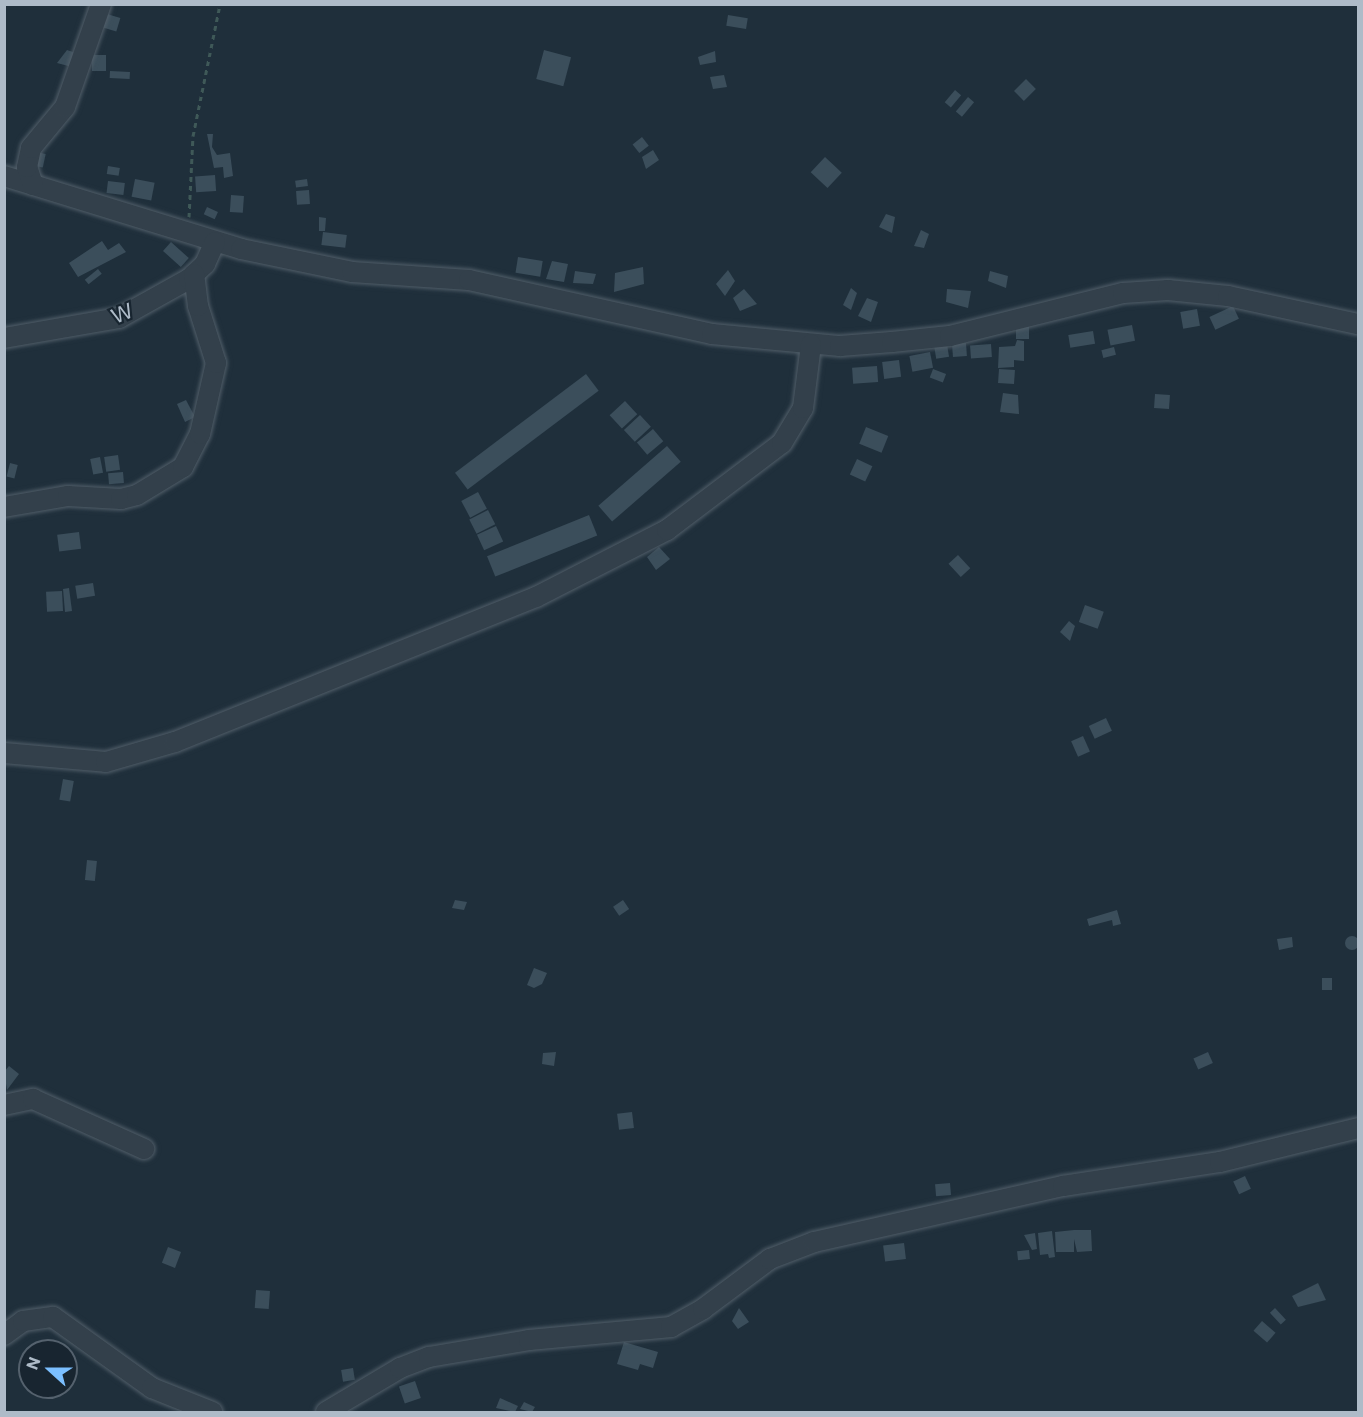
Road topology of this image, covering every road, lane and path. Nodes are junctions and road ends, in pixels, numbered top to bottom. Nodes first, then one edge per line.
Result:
1 (100, 4) edge
2 (220, 4) edge
3 (4, 176) edge
4 (33, 185) junction
5 (191, 236) junction
6 (215, 242) junction
7 (194, 274) junction
8 (1359, 324) edge
9 (4, 338) edge
10 (811, 345) junction
11 (4, 507) edge
12 (4, 753) edge
13 (4, 1105) edge
14 (1359, 1128) edge
15 (144, 1149) dead end
16 (4, 1335) edge
17 (212, 1413) edge
18 (326, 1413) edge

1 - 4 street
2 - 5 path
3 - 4 street
4 - 5 street
5 - 6 street
6 - 7 street, W
6 - 10 street
7 - 9 street, W
7 - 11 street
8 - 10 street
10 - 12 street
13 - 15 street
14 - 18 street
16 - 17 street

